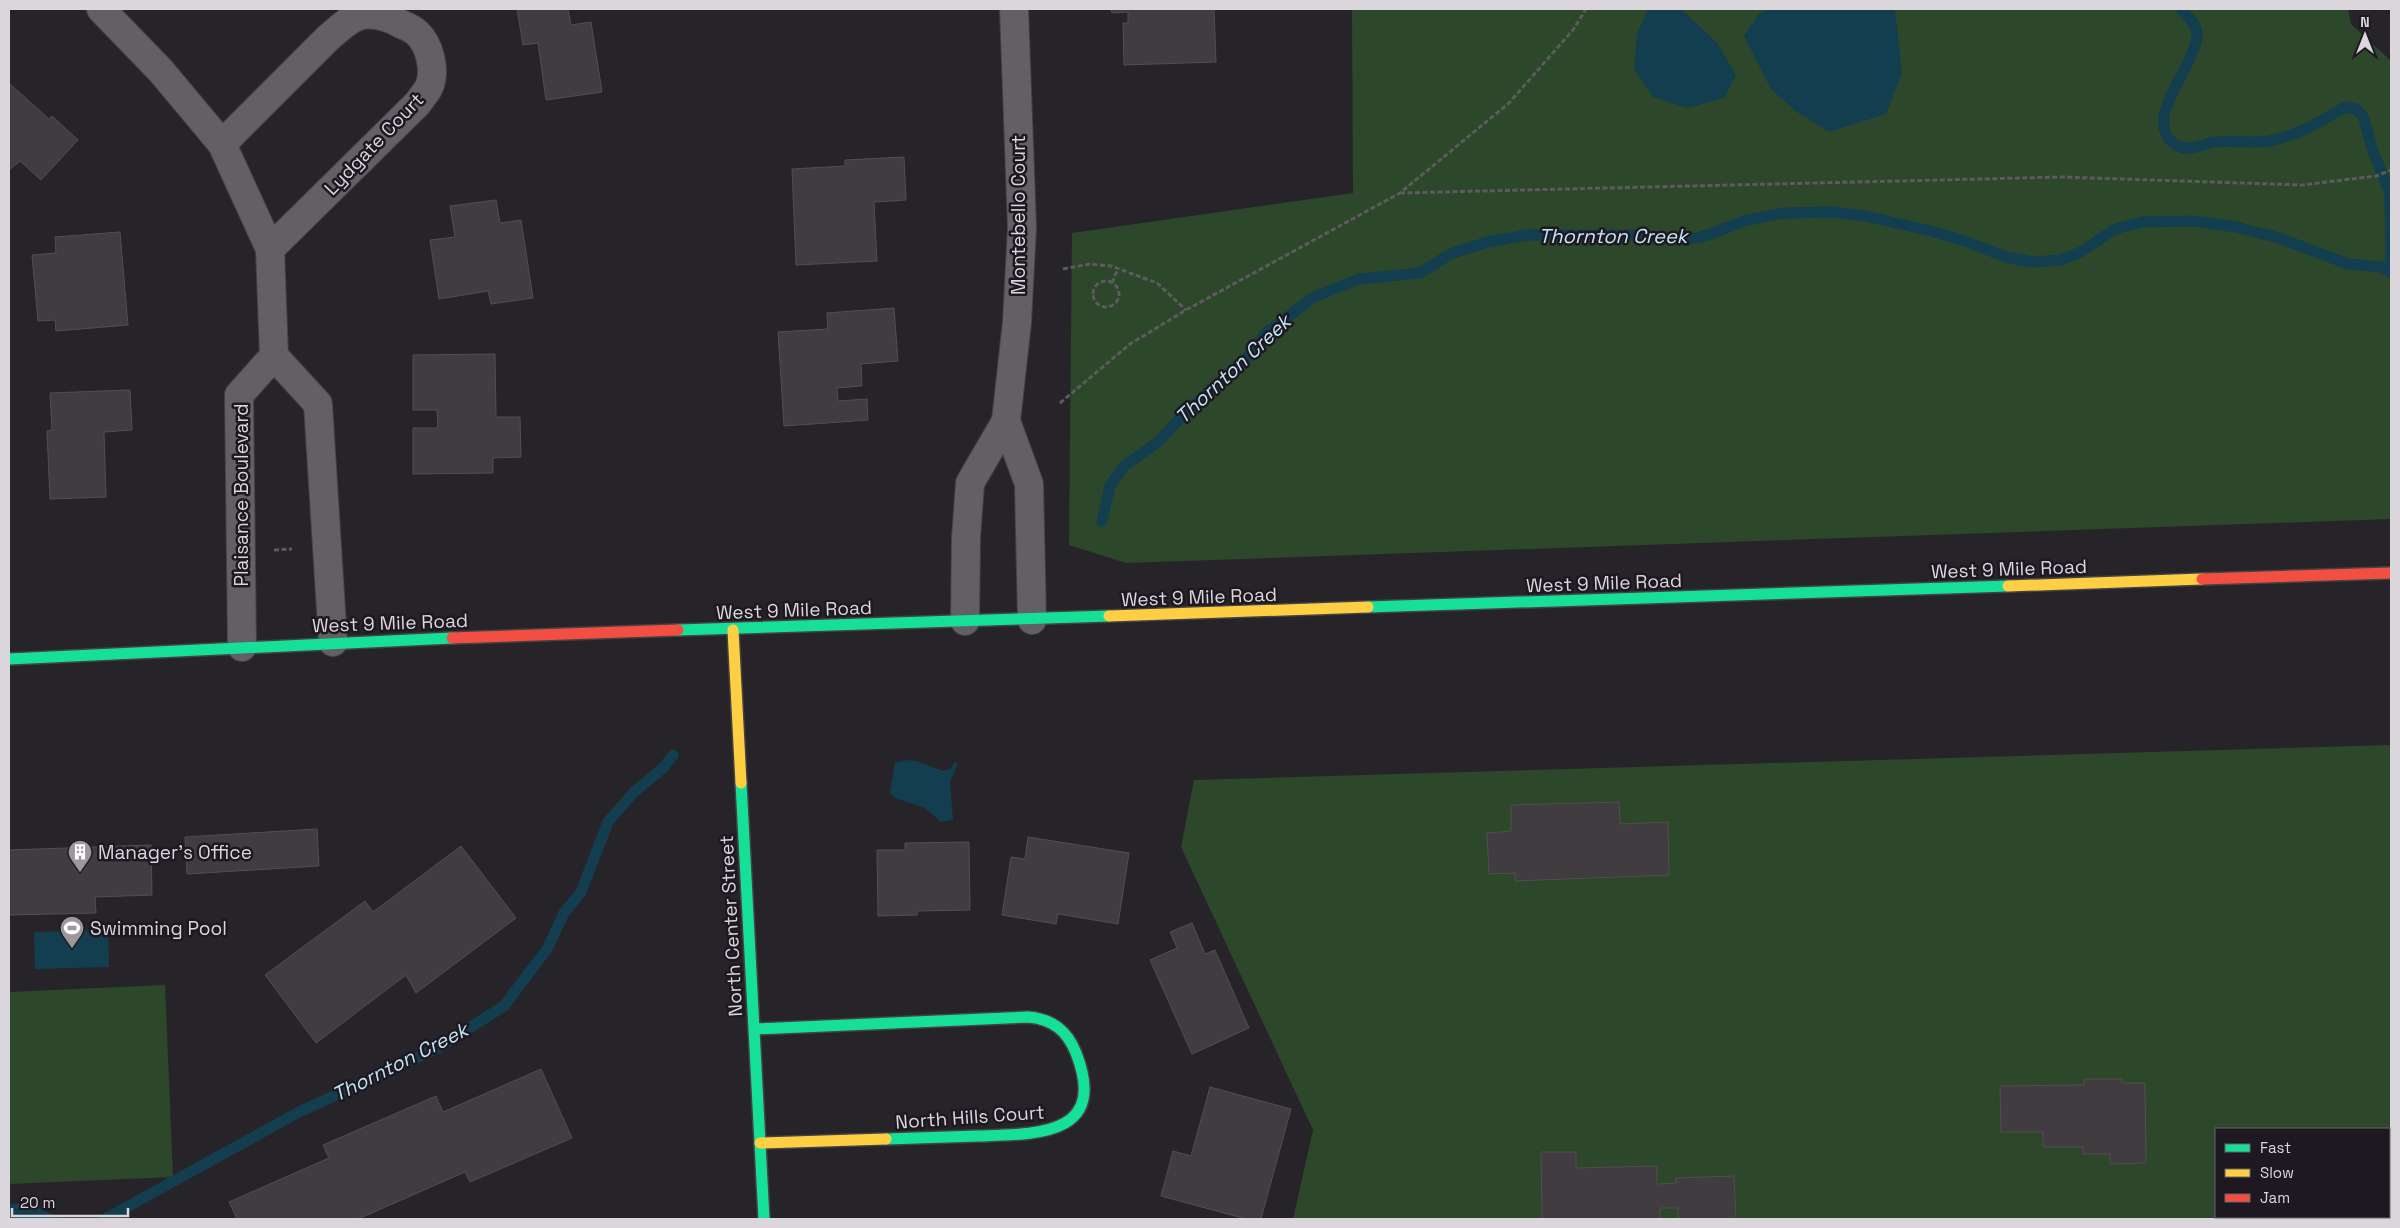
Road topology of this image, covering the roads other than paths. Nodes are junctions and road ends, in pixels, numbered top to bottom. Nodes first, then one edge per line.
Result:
1 (101, 9) edge
2 (1014, 9) edge
3 (222, 144) junction
4 (270, 249) junction
5 (274, 356) junction
6 (1006, 421) junction
7 (2391, 573) edge
8 (1032, 620) junction
9 (965, 621) junction
10 (733, 630) junction
11 (333, 642) junction
12 (242, 647) junction
13 (9, 659) edge
14 (755, 1029) junction
15 (760, 1143) junction
16 (764, 1219) edge

1 - 3 street
2 - 6 street, Montebello Court
3 - 4 street
3 - 4 street, Lydgate Court
4 - 5 street
5 - 11 street
5 - 12 street, Plaisance Boulevard
6 - 8 street, Montebello Court
6 - 9 street, Montebello Court
7 - 8 street, West 9 Mile Road
8 - 9 street, West 9 Mile Road
9 - 10 street, West 9 Mile Road
10 - 11 street, West 9 Mile Road
10 - 14 street, North Center Street
11 - 12 street, West 9 Mile Road
12 - 13 street, West 9 Mile Road
14 - 15 street, North Center Street
14 - 15 street, North Hills Court
15 - 16 street, North Center Street

